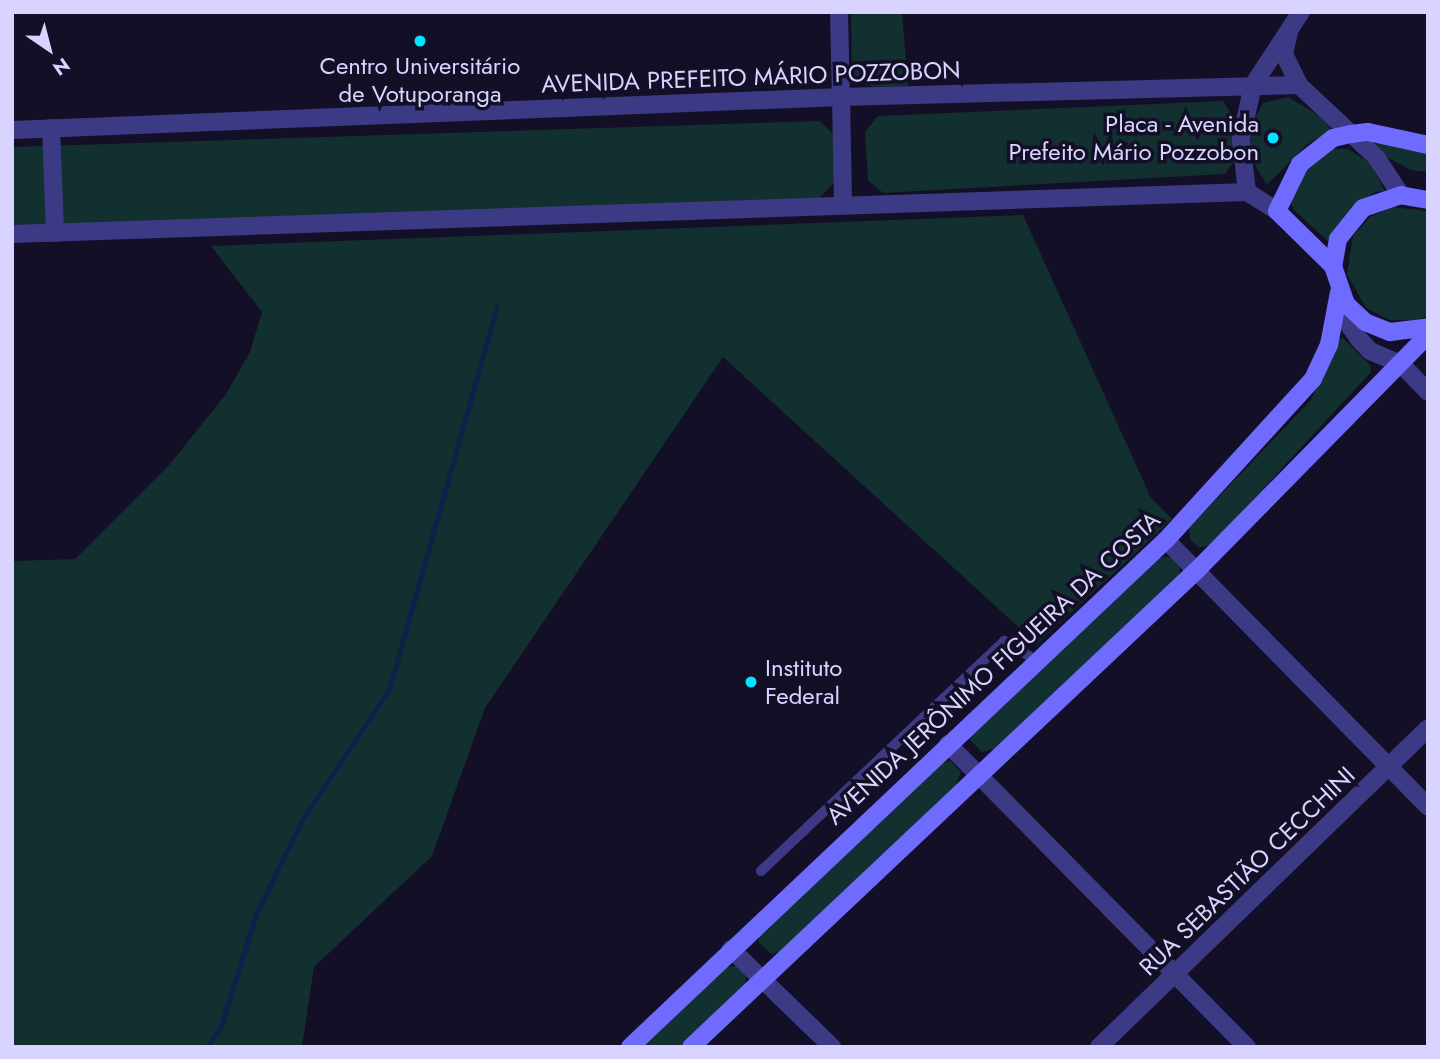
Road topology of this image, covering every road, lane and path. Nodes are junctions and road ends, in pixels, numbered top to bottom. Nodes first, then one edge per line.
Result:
1 (839, 12) edge
2 (1296, 17) edge
3 (1253, 85) junction
4 (1298, 85) junction
5 (841, 97) junction
6 (51, 128) junction
7 (12, 130) edge
8 (1351, 134) junction
9 (1428, 145) edge
10 (1247, 192) junction
11 (1418, 195) edge
12 (842, 204) junction
13 (1277, 211) junction
14 (55, 233) junction
15 (12, 234) edge
16 (1334, 266) junction
17 (1344, 299) junction
18 (1428, 327) edge
19 (1428, 335) edge
20 (1401, 364) junction
21 (1428, 392) edge
22 (1166, 540) junction
23 (1198, 569) junction
24 (1037, 661) junction
25 (1428, 727) edge
26 (948, 744) junction
27 (1390, 766) junction
28 (980, 773) junction
29 (1428, 807) edge
30 (761, 871) dead end
31 (731, 948) junction
32 (1179, 973) junction
33 (763, 977) junction
34 (631, 1047) edge
35 (691, 1047) edge
36 (832, 1047) edge
37 (1099, 1047) edge
38 (1247, 1047) edge

1 - 5 street
2 - 3 street
2 - 4 street
3 - 4 street, AVENIDA PREFEITO MÁRIO POZZOBON
3 - 5 street, AVENIDA PREFEITO MÁRIO POZZOBON
3 - 10 street
4 - 8 street
5 - 6 street, AVENIDA PREFEITO MÁRIO POZZOBON
5 - 12 street
6 - 7 street, AVENIDA PREFEITO MÁRIO POZZOBON
6 - 14 street
8 - 9 main road
8 - 11 street
8 - 13 main road
10 - 12 street
10 - 13 street
11 - 16 main road
12 - 14 street
13 - 16 main road
14 - 15 street
16 - 17 main road
17 - 18 main road
17 - 20 street
17 - 22 main road, AVENIDA JERÔNIMO FIGUEIRA DA COSTA
19 - 20 main road
20 - 21 street
20 - 23 main road
22 - 23 street
22 - 24 main road, AVENIDA JERÔNIMO FIGUEIRA DA COSTA
23 - 27 street
23 - 28 main road
24 - 26 main road, AVENIDA JERÔNIMO FIGUEIRA DA COSTA
24 - 30 lane
25 - 27 street, RUA SEBASTIÃO CECCHINI
26 - 28 street
26 - 31 main road, AVENIDA JERÔNIMO FIGUEIRA DA COSTA
27 - 29 street
27 - 32 street, RUA SEBASTIÃO CECCHINI
28 - 32 street
28 - 33 main road
31 - 33 street
31 - 34 main road, AVENIDA JERÔNIMO FIGUEIRA DA COSTA
32 - 37 street, RUA SEBASTIÃO CECCHINI
32 - 38 street
33 - 35 main road
33 - 36 street

